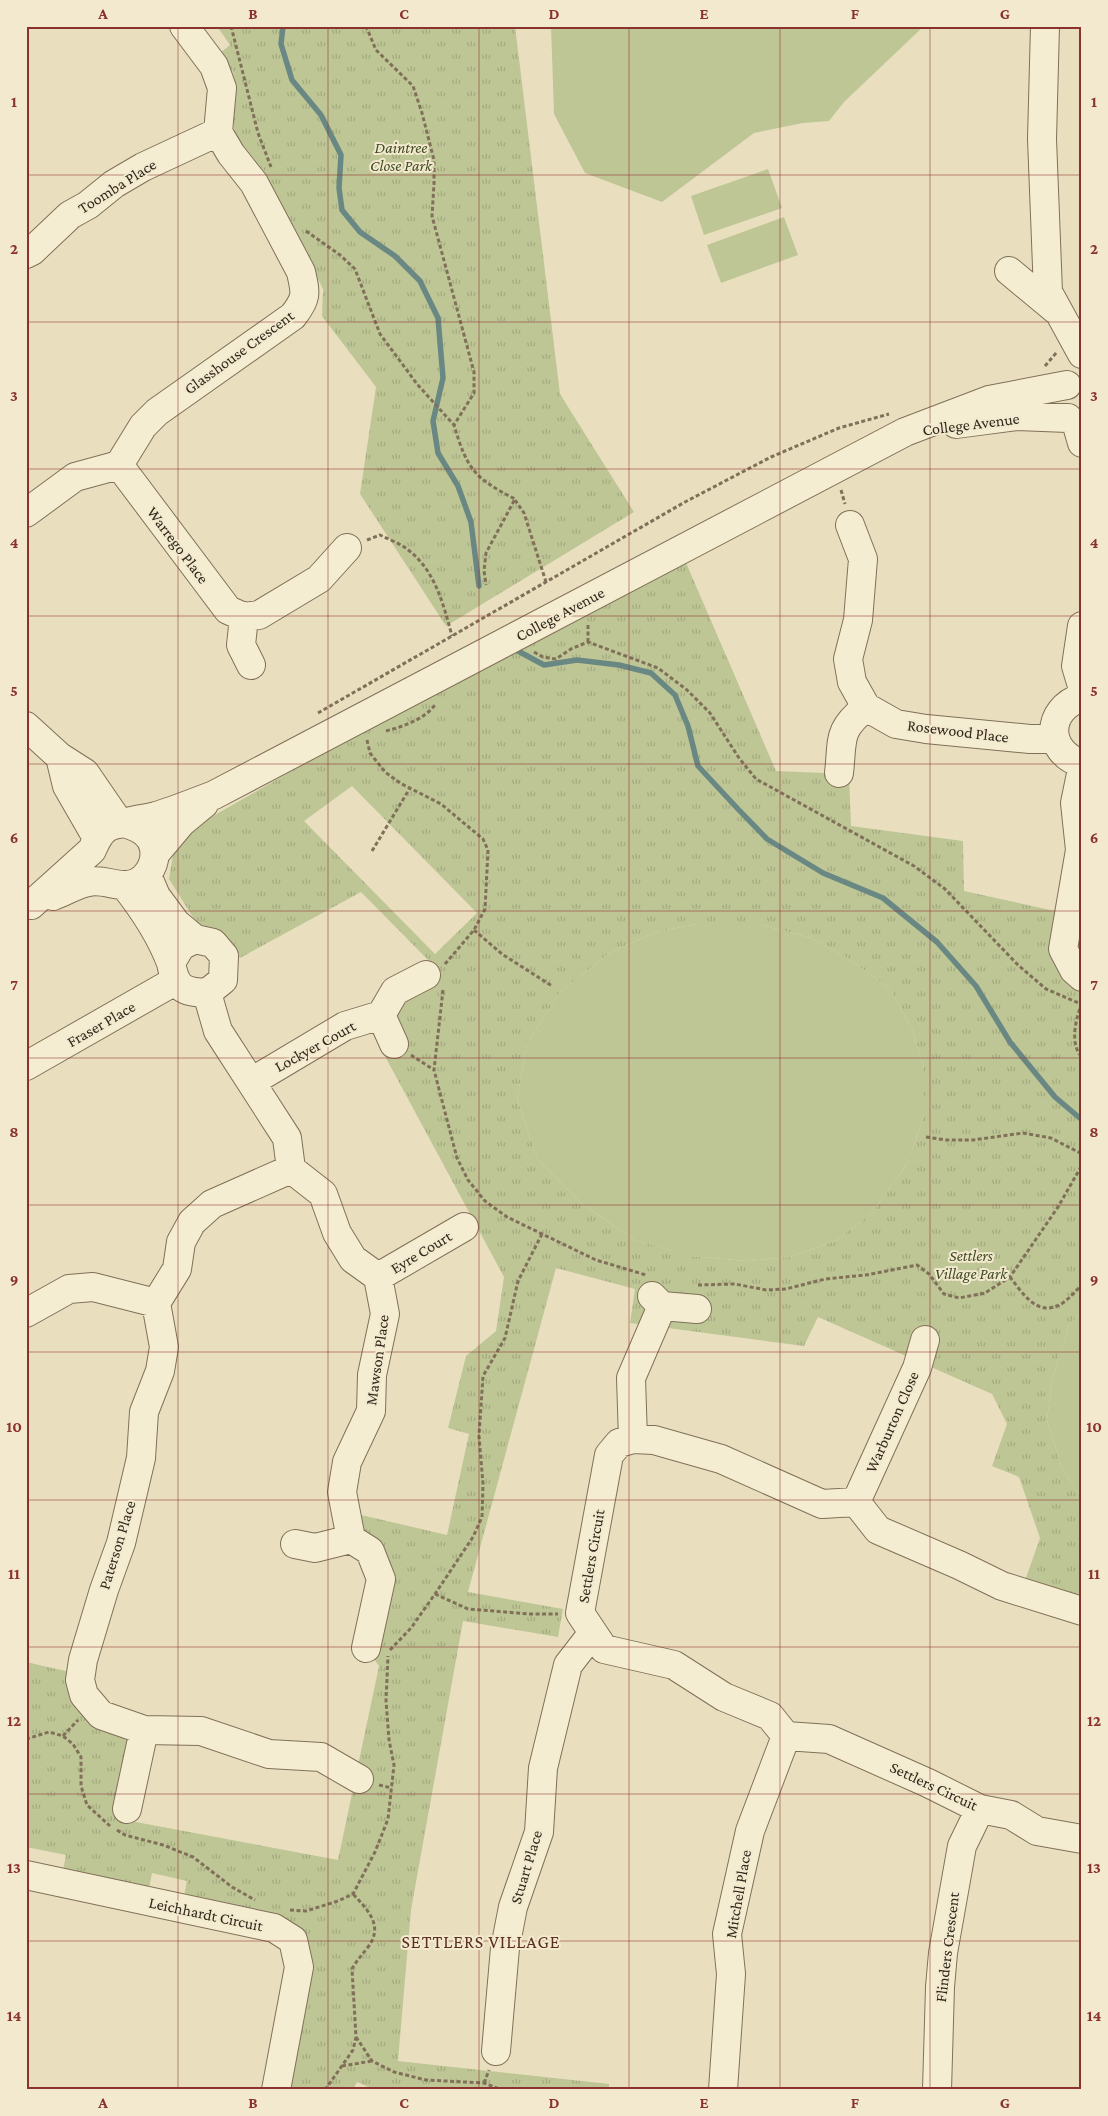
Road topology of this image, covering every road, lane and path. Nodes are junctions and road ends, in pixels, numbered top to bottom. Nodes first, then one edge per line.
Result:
1 (184, 26) edge
2 (230, 26) edge
3 (366, 26) edge
4 (1045, 26) edge
5 (218, 132) junction
6 (272, 169) dead end
7 (301, 225) dead end
8 (26, 254) edge
9 (1047, 266) junction
10 (1061, 315) junction
11 (1077, 364) edge
12 (1042, 370) dead end
13 (899, 422) junction
14 (454, 425) junction
15 (1077, 430) edge
16 (118, 465) junction
17 (515, 499) junction
18 (26, 513) edge
19 (850, 525) dead end
20 (346, 548) joint
21 (546, 582) junction
22 (486, 585) dead end
23 (244, 617) junction
24 (588, 622) dead end
25 (1082, 626) edge
26 (452, 636) junction
27 (588, 642) junction
28 (531, 650) dead end
29 (250, 665) dead end
30 (1082, 686) edge
31 (1082, 697) edge
32 (866, 706) junction
33 (316, 714) dead end
34 (26, 726) edge
35 (366, 738) dead end
36 (1055, 739) junction
37 (60, 757) junction
38 (1082, 764) edge
39 (1082, 770) edge
40 (839, 773) dead end
41 (410, 788) junction
42 (214, 795) junction
43 (123, 824) junction
44 (95, 844) junction
45 (372, 851) dead end
46 (134, 874) junction
47 (29, 907) edge
48 (474, 930) junction
49 (195, 939) junction
50 (173, 972) junction
51 (1082, 976) edge
52 (438, 978) junction
53 (552, 986) dead end
54 (207, 993) junction
55 (1081, 1004) edge
56 (381, 1015) junction
57 (394, 1044) dead end
58 (1082, 1057) edge
59 (26, 1066) edge
60 (251, 1082) junction
61 (926, 1137) dead end
62 (1082, 1154) edge
63 (1082, 1165) edge
64 (291, 1169) junction
65 (464, 1226) dead end
66 (542, 1234) junction
67 (378, 1277) junction
68 (1010, 1277) junction
69 (1082, 1285) edge
70 (656, 1293) junction
71 (693, 1297) joint
72 (156, 1303) junction
73 (26, 1313) edge
74 (925, 1340) dead end
75 (632, 1439) junction
76 (856, 1502) junction
77 (351, 1539) junction
78 (295, 1544) dead end
79 (435, 1594) junction
80 (1082, 1611) edge
81 (586, 1624) junction
82 (366, 1648) dead end
83 (144, 1730) junction
84 (786, 1736) junction
85 (26, 1739) edge
86 (359, 1779) dead end
87 (980, 1809) junction
88 (127, 1810) dead end
89 (1082, 1840) edge
90 (26, 1875) edge
91 (353, 1894) junction
92 (257, 1901) dead end
93 (288, 1910) dead end
94 (356, 2037) junction
95 (496, 2051) dead end
96 (372, 2061) junction
97 (342, 2067) junction
98 (276, 2090) edge
99 (326, 2090) edge
100 (502, 2090) edge
101 (723, 2090) edge
102 (937, 2090) edge

1 - 5 street
2 - 6 path
3 - 14 path
4 - 9 street
5 - 8 street, Toomba Place
5 - 16 street, Glasshouse Crescent
7 - 14 path
9 - 10 street
9 - 10 street
10 - 11 street
11 - 12 path
11 - 13 street, College Avenue
11 - 15 street, College Avenue
13 - 15 street, College Avenue
13 - 21 path
13 - 42 street, College Avenue
14 - 17 path
16 - 18 street
16 - 23 street, Warrego Place
17 - 21 path
17 - 22 path
19 - 32 street, Rosewood Place
20 - 23 street
20 - 26 path
21 - 26 path
23 - 29 street
24 - 27 path
25 - 30 street
26 - 33 path
27 - 28 path
27 - 55 path
31 - 36 street
32 - 36 street, Rosewood Place
32 - 40 street
34 - 37 street
35 - 41 path
36 - 38 street
37 - 43 street
37 - 44 street
39 - 51 street
41 - 45 path
41 - 48 path
42 - 43 street, College Avenue
42 - 46 street, College Avenue
43 - 44 street, College Avenue
43 - 46 street
44 - 46 street
44 - 47 street, College Avenue
46 - 47 street, College Avenue
46 - 49 street
46 - 50 street
48 - 52 path
48 - 53 path
49 - 50 street
49 - 54 street
50 - 54 street
50 - 59 street, Fraser Place
52 - 56 street
52 - 66 path
54 - 60 street
55 - 58 path
56 - 57 street
56 - 60 street, Lockyer Court
60 - 64 street
61 - 62 path
63 - 68 path
64 - 67 street
64 - 72 street
65 - 67 street, Eyre Court
66 - 70 path
66 - 79 path
67 - 77 street, Mawson Place
68 - 69 path
68 - 71 path
70 - 71 street
70 - 75 street
72 - 73 street
72 - 83 street, Paterson Place
74 - 76 street, Warburton Close
75 - 76 street
75 - 81 street, Settlers Circuit
76 - 80 street
77 - 78 street
77 - 82 street
79 - 81 path
79 - 91 path
81 - 84 street
81 - 95 street, Stuart Place
83 - 86 street, Paterson Place
83 - 88 street
84 - 87 street, Settlers Circuit
84 - 101 street, Mitchell Place
85 - 92 path
87 - 89 street, Settlers Circuit
87 - 102 street, Flinders Crescent
90 - 98 street, Leichhardt Circuit
91 - 93 path
91 - 94 path
94 - 96 path
94 - 97 path
96 - 97 path
96 - 100 path
97 - 99 path

